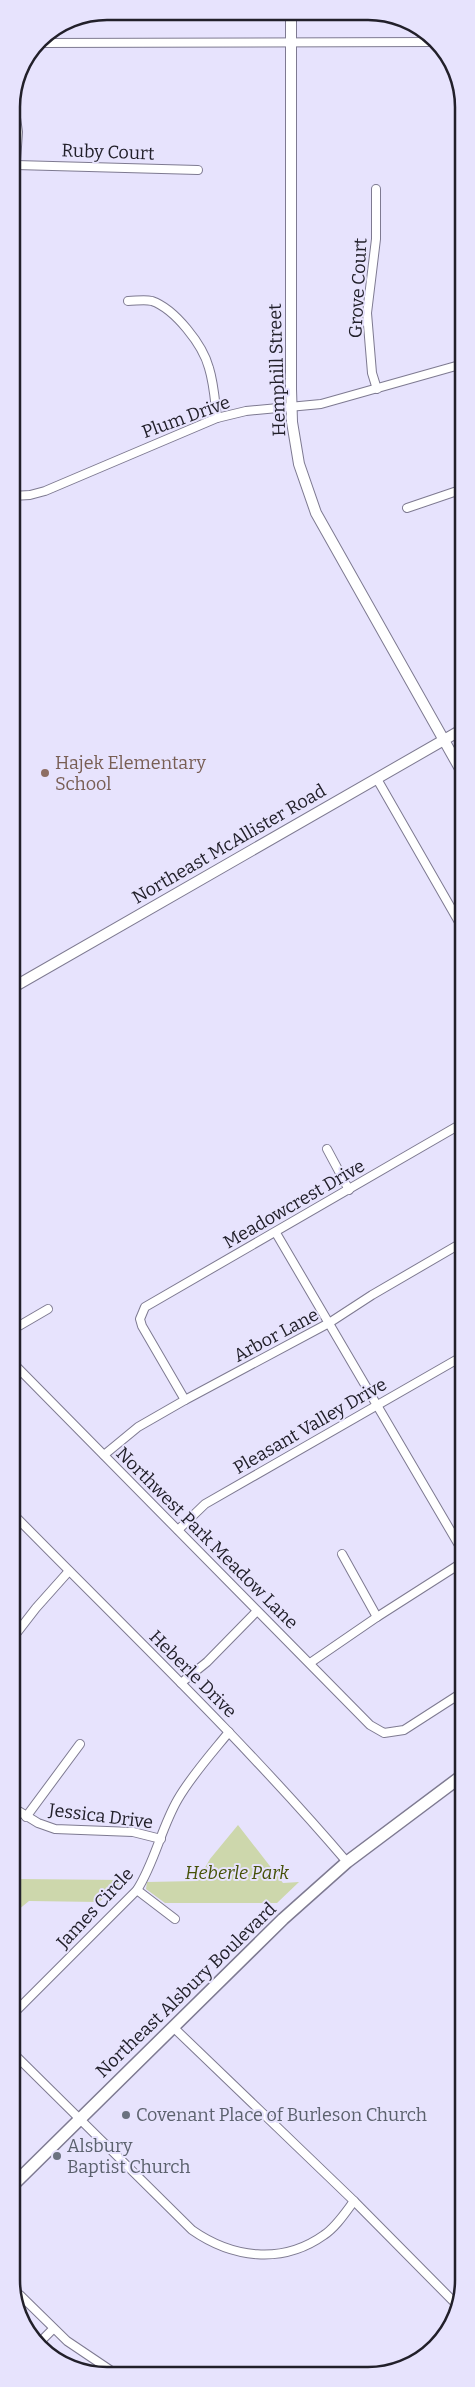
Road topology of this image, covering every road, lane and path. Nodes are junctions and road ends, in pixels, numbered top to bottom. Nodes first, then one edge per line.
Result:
1 (290, 20) edge
2 (290, 42) junction
3 (425, 42) edge
4 (49, 43) edge
5 (20, 165) edge
6 (198, 170) dead end
7 (376, 189) dead end
8 (128, 301) dead end
9 (455, 366) edge
10 (377, 389) junction
11 (291, 407) junction
12 (217, 418) junction
13 (455, 492) edge
14 (20, 496) edge
15 (407, 508) dead end
16 (455, 734) edge
17 (444, 740) junction
18 (455, 760) edge
19 (377, 779) junction
20 (455, 915) edge
21 (20, 983) edge
22 (455, 1128) edge
23 (327, 1149) dead end
24 (349, 1190) junction
25 (276, 1233) junction
26 (455, 1247) edge
27 (48, 1309) dead end
28 (329, 1323) junction
29 (20, 1325) edge
30 (455, 1361) edge
31 (20, 1370) edge
32 (185, 1400) junction
33 (377, 1405) junction
34 (104, 1455) junction
35 (20, 1521) edge
36 (178, 1530) junction
37 (455, 1538) edge
38 (342, 1554) dead end
39 (455, 1567) edge
40 (69, 1572) junction
41 (257, 1611) junction
42 (377, 1616) junction
43 (20, 1629) edge
44 (310, 1664) junction
45 (181, 1683) junction
46 (455, 1697) edge
47 (229, 1732) junction
48 (80, 1744) dead end
49 (455, 1781) edge
50 (20, 1813) edge
51 (26, 1817) junction
52 (161, 1839) junction
53 (347, 1862) junction
54 (137, 1890) junction
55 (175, 1919) dead end
56 (20, 2007) edge
57 (174, 2027) junction
58 (20, 2060) edge
59 (78, 2119) junction
60 (20, 2178) edge
61 (354, 2201) junction
62 (22, 2297) edge
63 (452, 2300) edge
64 (53, 2329) junction
65 (43, 2338) edge
66 (105, 2367) edge

1 - 2 street, Hemphill Street
2 - 3 street
2 - 4 street
2 - 11 street, Hemphill Street
5 - 6 street, Ruby Court
7 - 10 street, Grove Court
8 - 12 street
9 - 10 street, Plum Drive
10 - 11 street, Plum Drive
11 - 12 street, Plum Drive
11 - 17 street, Hemphill Street
12 - 14 street, Plum Drive
13 - 15 street
16 - 17 street, Northeast McAllister Road
17 - 18 street, Hemphill Street
17 - 19 street, Northeast McAllister Road
19 - 20 street
19 - 21 street, Northeast McAllister Road
22 - 24 street, Meadowcrest Drive
23 - 24 street
24 - 25 street, Meadowcrest Drive
25 - 28 street
25 - 32 street, Meadowcrest Drive
26 - 28 street, Arbor Lane
27 - 29 street
28 - 32 street, Arbor Lane
28 - 33 street
30 - 33 street, Pleasant Valley Drive
31 - 34 street, Northwest Park Meadow Lane
32 - 34 street, Arbor Lane
33 - 36 street, Pleasant Valley Drive
33 - 37 street
34 - 36 street, Northwest Park Meadow Lane
35 - 40 street, Heberle Drive
36 - 41 street, Northwest Park Meadow Lane
38 - 42 street
39 - 42 street
40 - 43 street
40 - 45 street, Heberle Drive
41 - 44 street, Northwest Park Meadow Lane
41 - 45 street
42 - 44 street
44 - 46 street, Northwest Park Meadow Lane
45 - 47 street, Heberle Drive
47 - 52 street, James Circle
47 - 53 street, Heberle Drive
48 - 51 street
49 - 53 main road, Northeast Alsbury Boulevard
50 - 51 street, Jessica Drive
51 - 52 street, Jessica Drive
52 - 54 street, James Circle
53 - 57 main road, Northeast Alsbury Boulevard
54 - 55 street
54 - 56 street, James Circle
57 - 59 main road, Northeast Alsbury Boulevard
57 - 61 street
58 - 59 street
59 - 60 main road, Northeast Alsbury Boulevard
59 - 61 street
61 - 63 street
62 - 64 street
64 - 65 street
64 - 66 street

